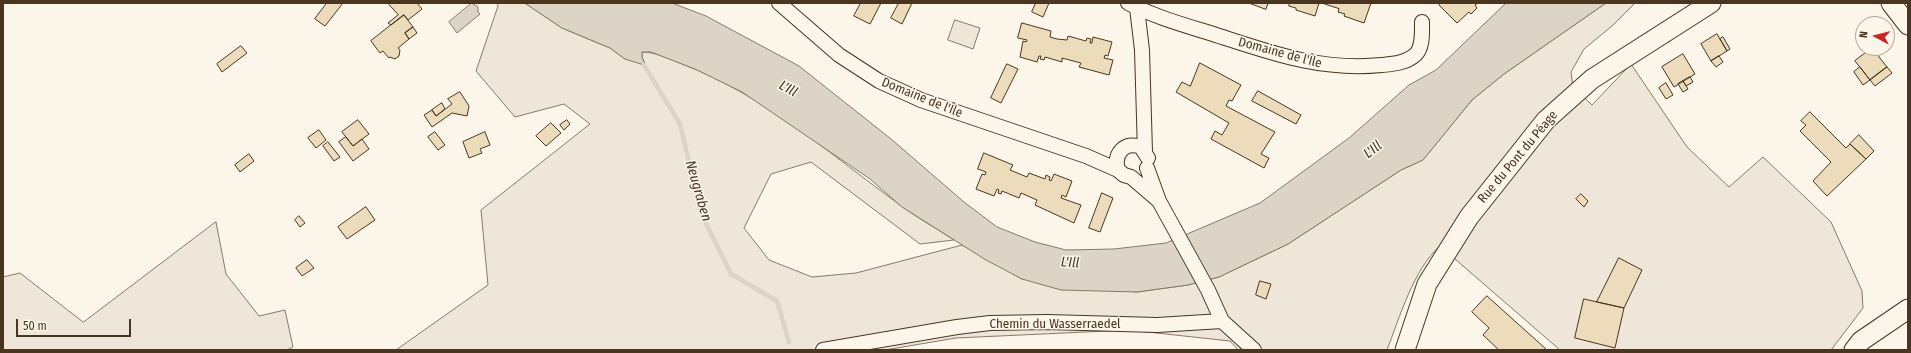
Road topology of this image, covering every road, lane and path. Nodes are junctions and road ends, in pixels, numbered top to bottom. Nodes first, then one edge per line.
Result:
1 (779, 3) edge
2 (1711, 3) edge
3 (1891, 3) edge
4 (1133, 5) edge
5 (1422, 22) dead end
6 (1908, 25) edge
7 (1143, 114) junction
8 (1124, 149) junction
9 (1146, 152) junction
10 (1086, 156) junction
11 (1147, 168) junction
12 (1118, 170) junction
13 (1130, 177) junction
14 (1159, 201) junction
15 (1908, 309) edge
16 (1222, 320) junction
17 (823, 350) edge
18 (1254, 350) edge
19 (1405, 350) edge
20 (1854, 350) edge

1 - 10 street, Domaine de l'Île
2 - 19 street, Rue du Pont du Péage
3 - 6 street
4 - 5 street, Domaine de l'Île
4 - 7 street, Domaine de l'Île
7 - 8 street, Domaine de l'Île
7 - 9 street, Domaine de l'Île
8 - 9 street
8 - 10 street, Domaine de l'Île
8 - 12 street
9 - 11 street
10 - 12 street, Domaine de l'Île
11 - 13 street
11 - 14 street, Domaine de l'Île
12 - 13 street, Domaine de l'Île
13 - 14 street, Domaine de l'Île
14 - 16 street, Domaine de l'Île
15 - 20 street
16 - 17 street, Chemin du Wasserraedel
16 - 18 street

